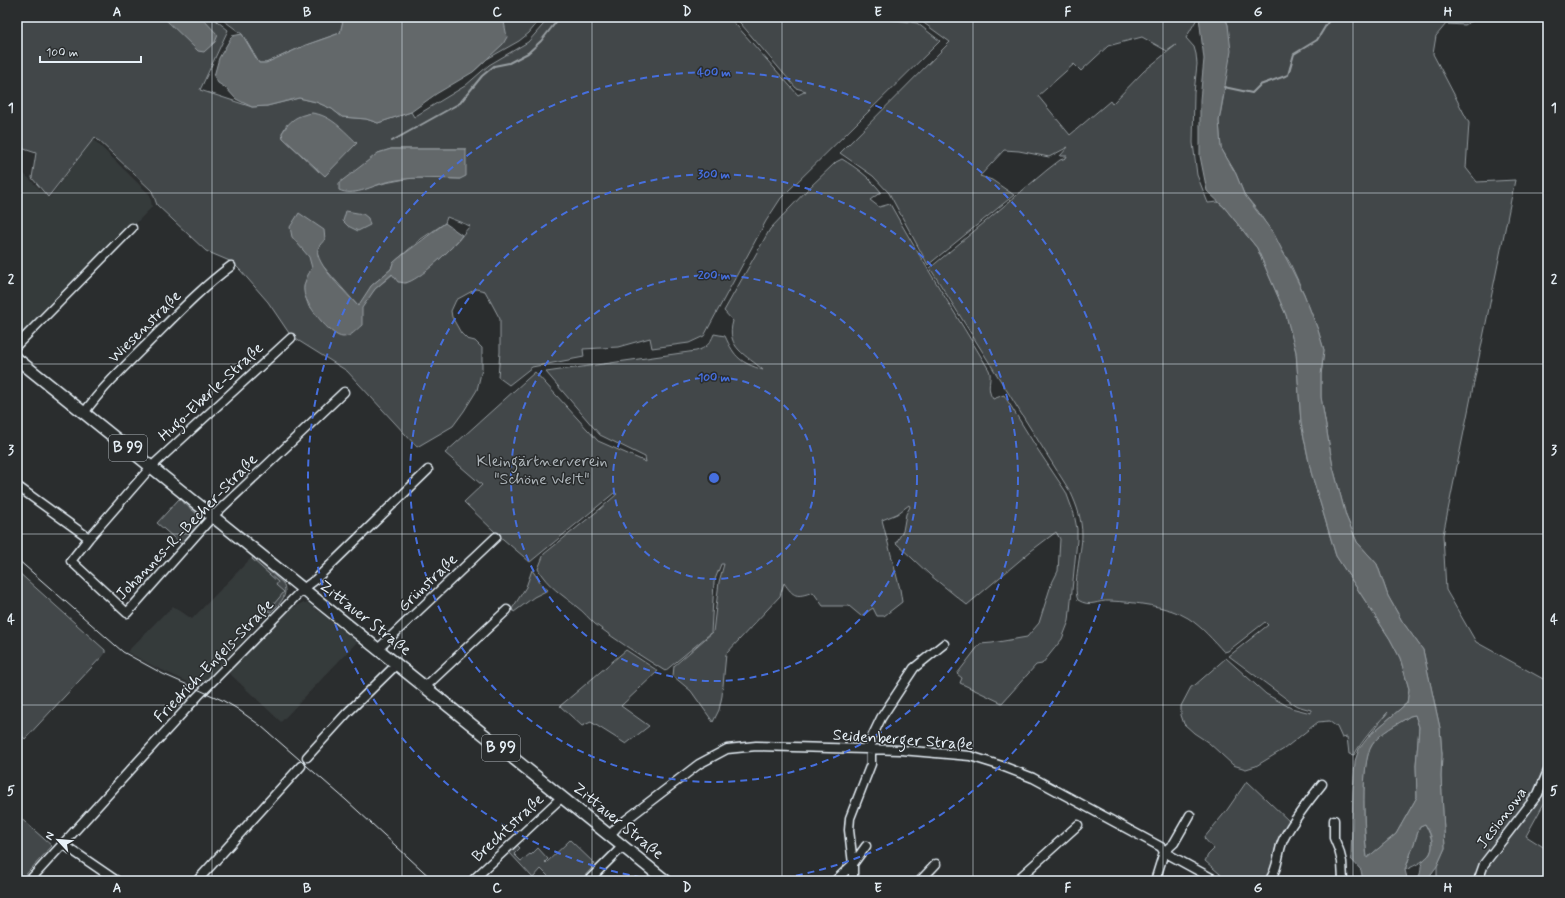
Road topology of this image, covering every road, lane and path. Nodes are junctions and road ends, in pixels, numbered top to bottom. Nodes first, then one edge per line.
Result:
1 (132, 228) dead end
2 (231, 266) dead end
3 (291, 338) dead end
4 (17, 345) edge
5 (17, 359) edge
6 (17, 366) edge
7 (44, 380) junction
8 (344, 392) dead end
9 (84, 413) junction
10 (151, 467) junction
11 (428, 470) dead end
12 (17, 486) edge
13 (212, 517) junction
14 (496, 536) dead end
15 (88, 538) junction
16 (303, 589) junction
17 (508, 610) dead end
18 (944, 644) dead end
19 (378, 649) junction
20 (397, 664) junction
21 (426, 687) junction
22 (870, 750) junction
23 (306, 757) dead end
24 (301, 766) dead end
25 (1548, 771) edge
26 (1322, 784) dead end
27 (562, 797) junction
28 (1190, 815) dead end
29 (1334, 820) dead end
30 (1078, 825) dead end
31 (610, 835) junction
32 (63, 844) junction
33 (623, 846) junction
34 (866, 846) dead end
35 (1164, 852) junction
36 (853, 864) junction
37 (936, 864) dead end
38 (474, 879) dead end
39 (29, 881) edge
40 (116, 881) edge
41 (197, 881) edge
42 (588, 881) edge
43 (666, 881) edge
44 (835, 881) edge
45 (853, 881) edge
46 (920, 881) edge
47 (1016, 881) edge
48 (1155, 881) edge
49 (1217, 881) edge
50 (1269, 881) edge
51 (1343, 881) edge
52 (1478, 881) edge

1 - 4 street
2 - 9 street, Wiesenstraße
3 - 10 street, Hugo-Eberle-Straße
5 - 7 main road, Zittauer Straße / B 99
6 - 7 main road, Zittauer Straße / B 99
7 - 9 main road, Zittauer Straße / B 99
8 - 13 street, Johannes-R.-Becher-Straße
9 - 10 main road, Zittauer Straße / B 99
10 - 13 main road, Zittauer Straße / B 99
10 - 15 street, Johannes-R.-Becher-Straße
11 - 16 street, Friedrich-Engels-Straße
12 - 15 street
13 - 15 street, Johannes-R.-Becher-Straße
13 - 16 main road, Zittauer Straße / B 99
14 - 19 street, Grünstraße
16 - 19 main road, Zittauer Straße / B 99
16 - 32 street, Friedrich-Engels-Straße
17 - 21 street
18 - 22 street
19 - 20 main road, Zittauer Straße / B 99
20 - 21 main road, Zittauer Straße / B 99
20 - 23 street
21 - 27 main road, Zittauer Straße / B 99
22 - 31 street, Seidenberger Straße
22 - 35 street, Seidenberger Straße
22 - 36 street
24 - 41 street
25 - 52 street, Jesionowa
26 - 50 street
27 - 31 main road, Zittauer Straße / B 99
27 - 38 street, Brechtstraße
28 - 35 street
29 - 51 street
30 - 47 street
31 - 33 main road, Zittauer Straße / B 99
32 - 39 street, Friedrich-Engels-Straße
32 - 40 street
33 - 42 street
33 - 43 main road, Zittauer Straße / B 99
34 - 36 street
35 - 48 street
35 - 49 street, Seidenberger Straße
36 - 44 street
36 - 45 street
37 - 46 street

